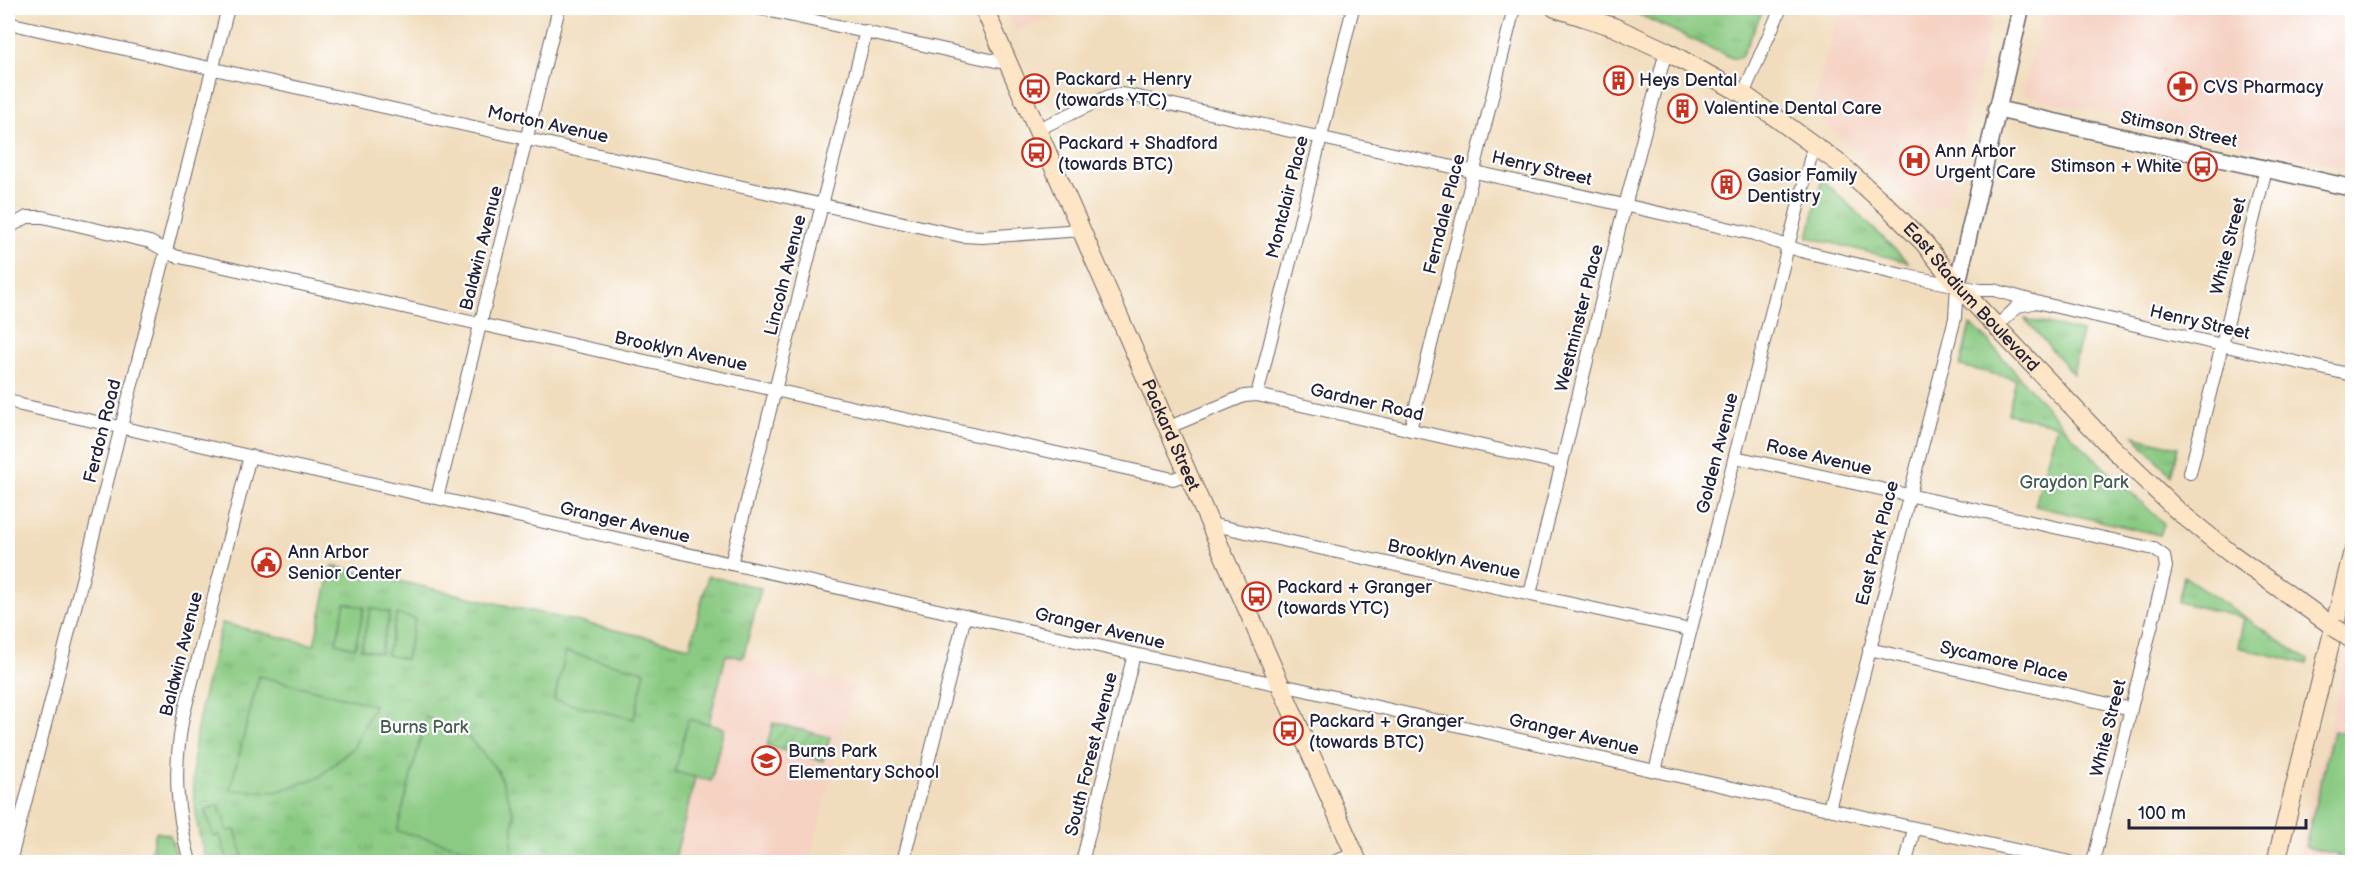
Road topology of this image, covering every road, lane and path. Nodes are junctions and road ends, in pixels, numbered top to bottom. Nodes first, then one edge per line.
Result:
1 (228, 8) edge
2 (559, 8) edge
3 (757, 8) edge
4 (984, 8) edge
5 (1353, 8) edge
6 (1514, 8) edge
7 (1556, 8) edge
8 (1781, 8) edge
9 (2021, 8) edge
10 (8, 23) edge
11 (866, 31) junction
12 (1666, 51) junction
13 (1009, 64) junction
14 (213, 69) junction
15 (1743, 94) junction
16 (1996, 109) junction
17 (1038, 129) junction
18 (527, 138) junction
19 (1320, 138) junction
20 (1814, 144) junction
21 (2266, 169) junction
22 (1473, 171) junction
23 (2352, 188) edge
24 (822, 203) junction
25 (1625, 206) junction
26 (8, 228) edge
27 (1082, 230) junction
28 (1788, 246) junction
29 (167, 251) junction
30 (1957, 285) junction
31 (2040, 303) junction
32 (480, 326) junction
33 (1997, 326) junction
34 (2221, 345) junction
35 (2352, 375) edge
36 (774, 390) junction
37 (1257, 395) junction
38 (9, 404) edge
39 (1169, 427) junction
40 (122, 428) junction
41 (1410, 430) junction
42 (249, 456) junction
43 (1735, 457) junction
44 (1562, 464) junction
45 (1189, 473) junction
46 (2190, 473) dead end
47 (1908, 496) junction
48 (437, 498) junction
49 (1210, 524) junction
50 (2352, 555) edge
51 (731, 564) junction
52 (2166, 567) joint
53 (1530, 594) junction
54 (965, 616) junction
55 (1690, 630) junction
56 (2352, 640) edge
57 (1869, 649) junction
58 (1134, 654) junction
59 (1281, 685) junction
60 (2131, 709) junction
61 (1655, 771) junction
62 (1829, 810) junction
63 (1914, 829) junction
64 (1356, 858) edge
65 (10, 862) edge
66 (190, 862) edge
67 (903, 862) edge
68 (1082, 862) edge
69 (1334, 862) edge
70 (1906, 862) edge
71 (2070, 862) edge
72 (2093, 862) edge
73 (2276, 862) edge

1 - 14 street, Ferdon Road
2 - 18 street, Baldwin Avenue
3 - 11 street
4 - 13 main road, Packard Street
5 - 19 street, Montclair Place
6 - 22 street, Ferndale Place
7 - 12 main road, East Stadium Boulevard
8 - 15 street
9 - 16 street
10 - 14 street, Morton Avenue
11 - 13 street
11 - 24 street, Lincoln Avenue
12 - 15 main road, East Stadium Boulevard
12 - 25 street, Westminster Place
13 - 17 main road, Packard Street
14 - 18 street, Morton Avenue
14 - 29 street, Ferdon Road
15 - 20 main road, East Stadium Boulevard
16 - 21 street, Stimson Street
16 - 30 street
17 - 19 street, Henry Street
17 - 27 main road, Packard Street
18 - 24 street, Morton Avenue
18 - 32 street, Baldwin Avenue
19 - 22 street, Henry Street
19 - 37 street, Montclair Place
20 - 28 street, Golden Avenue
20 - 30 main road, East Stadium Boulevard
21 - 23 street, Stimson Street
21 - 34 street, White Street
22 - 25 street, Henry Street
22 - 41 street, Ferndale Place
24 - 27 street, Morton Avenue
24 - 36 street, Lincoln Avenue
25 - 28 street, Henry Street
25 - 44 street, Westminster Place
26 - 29 street, Brooklyn Avenue
27 - 39 main road, Packard Street
28 - 30 street, Henry Street
28 - 43 street, Golden Avenue
29 - 32 street, Brooklyn Avenue
29 - 40 street, Ferdon Road
30 - 31 street, Henry Street
30 - 33 main road, East Stadium Boulevard
30 - 47 street, East Park Place
31 - 33 street, Henry Street
31 - 34 street, Henry Street
32 - 36 street, Brooklyn Avenue
32 - 48 street, Baldwin Avenue
33 - 56 main road, East Stadium Boulevard, bridge
34 - 35 street, Henry Street
34 - 46 street, White Street
36 - 45 street, Brooklyn Avenue
36 - 51 street, Lincoln Avenue
37 - 39 street, Gardner Road
37 - 41 street, Gardner Road
38 - 40 street, Granger Avenue
39 - 45 main road, Packard Street
40 - 42 street, Granger Avenue
40 - 65 street, Ferdon Road
41 - 44 street, Gardner Road
42 - 48 street, Granger Avenue
42 - 66 street, Baldwin Avenue
43 - 47 street, Rose Avenue
43 - 55 street, Golden Avenue
44 - 53 street, Westminster Place
45 - 49 main road, Packard Street
47 - 52 street, Rose Avenue
47 - 57 street, East Park Place
48 - 51 street, Granger Avenue
49 - 53 street, Brooklyn Avenue
49 - 59 main road, Packard Street
50 - 73 main road
51 - 54 street, Granger Avenue
52 - 60 street, White Street
53 - 55 street, Brooklyn Avenue
54 - 58 street, Granger Avenue
54 - 67 street
55 - 61 street, Golden Avenue
57 - 60 street, Sycamore Place
57 - 62 street, East Park Place
58 - 59 street, Granger Avenue
58 - 68 street, South Forest Avenue
59 - 61 street, Granger Avenue
59 - 64 main road, Packard Street
60 - 72 street, White Street
61 - 62 street, Granger Avenue
62 - 63 street, Granger Avenue
63 - 70 street
63 - 71 street, Granger Avenue
64 - 69 street

